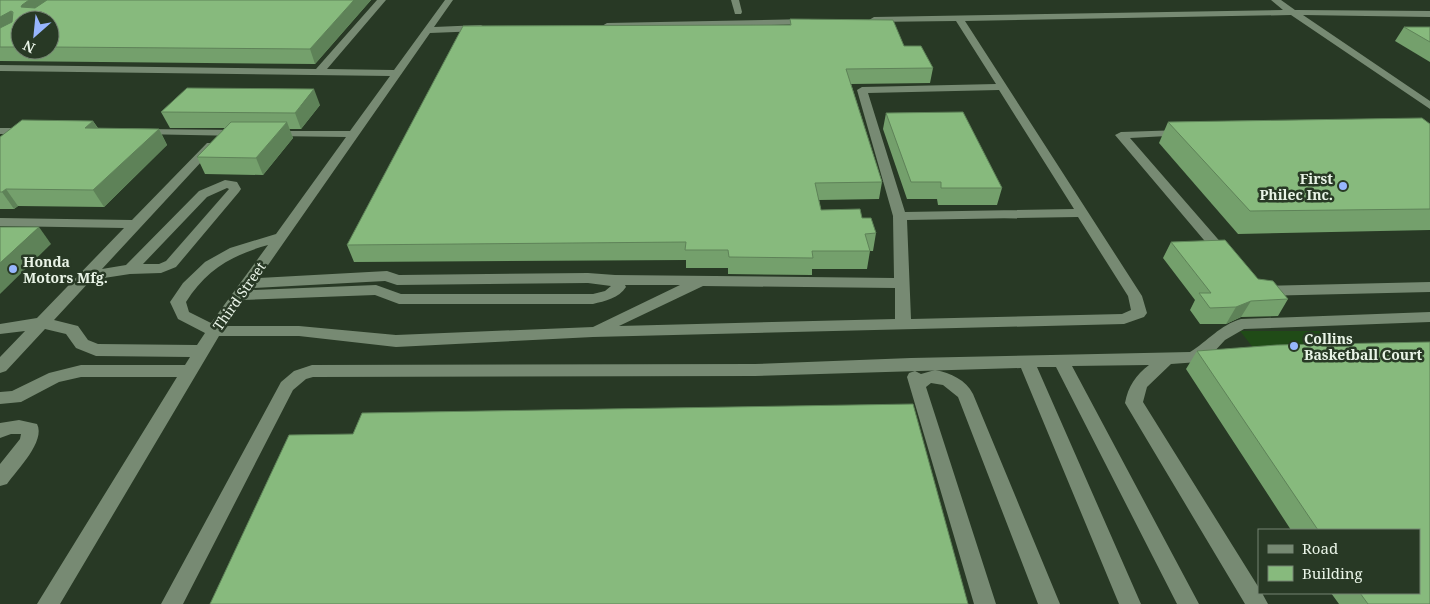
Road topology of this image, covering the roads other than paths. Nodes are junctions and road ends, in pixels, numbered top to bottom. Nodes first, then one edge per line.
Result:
1 (382, 0) edge
2 (448, 0) edge
3 (735, 0) edge
4 (1275, 0) edge
5 (738, 12) dead end
6 (1294, 14) junction
7 (1430, 14) edge
8 (959, 18) junction
9 (859, 20) edge
10 (819, 21) edge
11 (599, 26) edge
12 (489, 28) edge
13 (429, 30) junction
14 (0, 68) edge
15 (320, 71) junction
16 (398, 73) junction
17 (1002, 86) junction
18 (1430, 106) edge
19 (0, 131) edge
20 (39, 132) edge
21 (126, 132) edge
22 (1199, 132) edge
23 (222, 133) junction
24 (355, 134) junction
25 (1083, 213) junction
26 (900, 216) junction
27 (0, 222) edge
28 (136, 224) junction
29 (281, 237) junction
30 (130, 269) junction
31 (1236, 269) edge
32 (86, 276) junction
33 (615, 280) junction
34 (702, 282) junction
35 (902, 283) junction
36 (1249, 284) edge
37 (1430, 287) edge
38 (245, 289) junction
39 (1430, 317) edge
40 (42, 323) junction
41 (904, 325) junction
42 (0, 329) edge
43 (214, 331) junction
44 (593, 332) junction
45 (202, 351) junction
46 (1167, 359) junction
47 (1061, 361) junction
48 (1027, 362) junction
49 (911, 364) junction
50 (0, 367) edge
51 (190, 371) junction
52 (917, 386) junction
53 (0, 398) edge
54 (0, 431) edge
55 (0, 478) edge
56 (48, 604) edge
57 (172, 604) edge
58 (985, 604) edge
59 (1049, 604) edge
60 (1130, 604) edge
61 (1188, 604) edge
62 (1258, 604) edge

1 - 15 street
2 - 13 street, Third Street
3 - 5 street
4 - 6 street
6 - 7 street
6 - 8 street
6 - 18 street
8 - 9 street
8 - 17 street
10 - 11 street
12 - 13 street
13 - 16 street, Third Street
14 - 15 street
15 - 16 street
16 - 24 street, Third Street
17 - 25 street
17 - 26 street
19 - 20 street
21 - 23 street
22 - 31 street
23 - 24 street
23 - 28 street
24 - 29 street, Third Street
25 - 26 street
25 - 41 street
26 - 35 street
27 - 28 street
28 - 32 street
29 - 38 street, Third Street
29 - 43 street
30 - 30 street
30 - 32 street
32 - 40 street
33 - 34 street
33 - 38 street
33 - 38 street
34 - 35 street
34 - 44 street
35 - 41 street
36 - 37 street
38 - 43 street, Third Street
39 - 46 street
40 - 42 street
40 - 45 street
40 - 50 street
41 - 44 street
43 - 44 street
43 - 45 street, Third Street
45 - 51 street, Third Street
46 - 47 street
46 - 62 street
47 - 48 street
47 - 61 street
48 - 49 street
48 - 60 street
49 - 52 street
49 - 57 street
51 - 53 street
51 - 56 street, Third Street
52 - 58 street
52 - 59 street
54 - 55 street

